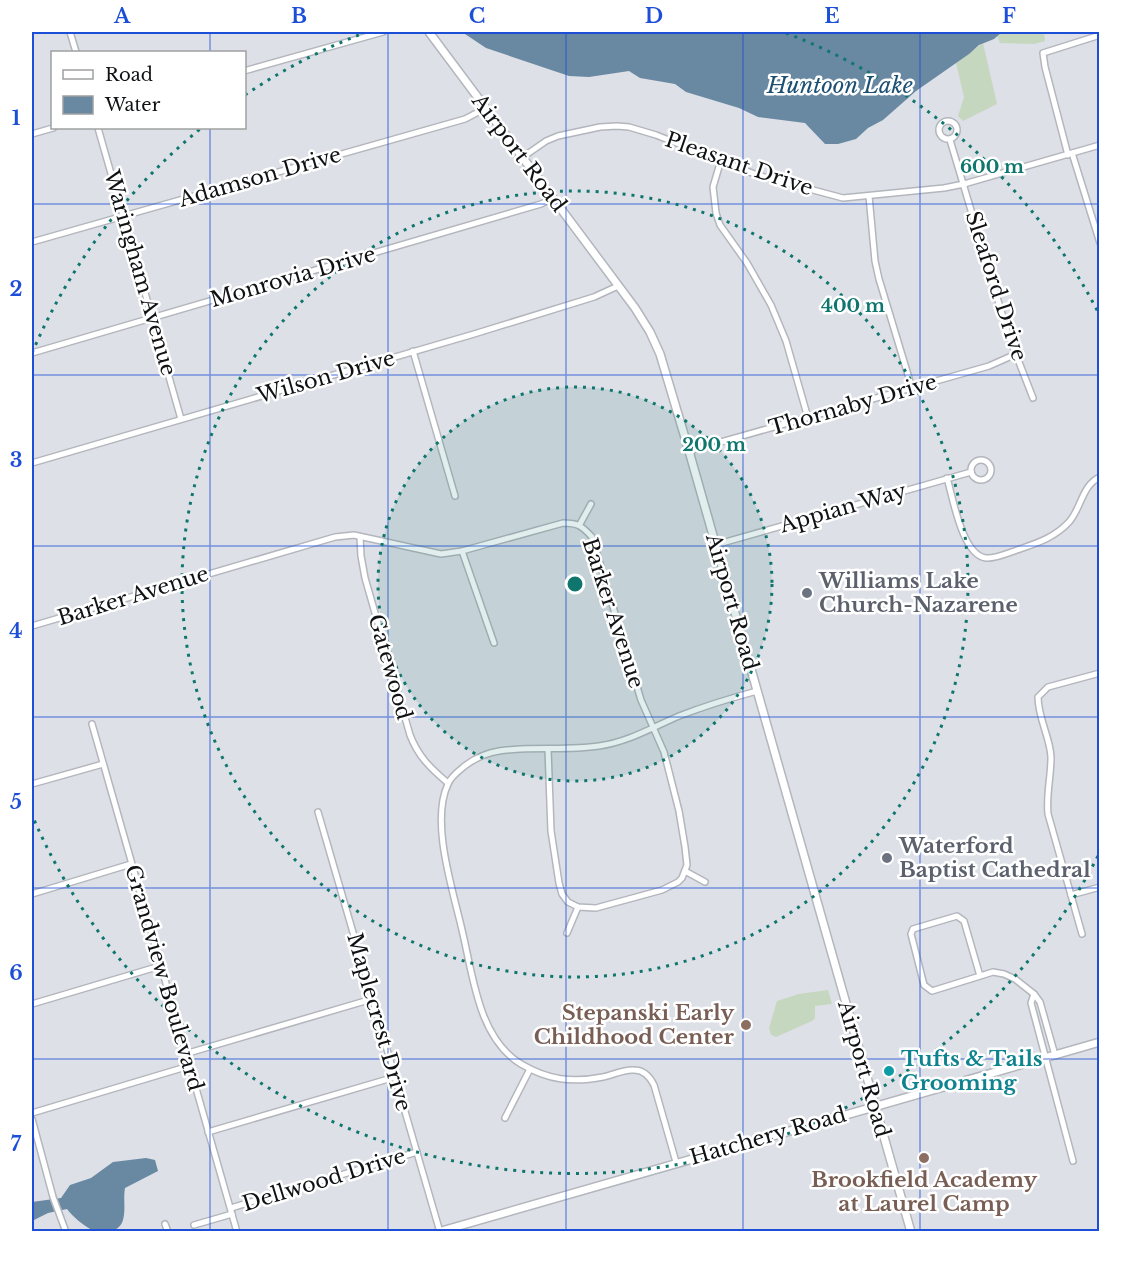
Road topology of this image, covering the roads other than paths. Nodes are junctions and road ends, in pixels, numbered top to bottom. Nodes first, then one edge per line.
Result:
1 (70, 32) edge
2 (383, 32) edge
3 (429, 32) edge
4 (1100, 35) edge
5 (76, 51) edge
6 (246, 70) edge
7 (486, 108) junction
8 (51, 129) edge
9 (98, 129) edge
10 (32, 134) edge
11 (950, 140) dead end
12 (1100, 146) edge
13 (1070, 154) junction
14 (523, 157) junction
15 (721, 160) junction
16 (964, 184) junction
17 (869, 196) junction
18 (553, 198) junction
19 (124, 216) junction
20 (32, 242) edge
21 (1100, 243) edge
22 (618, 286) junction
23 (153, 318) junction
24 (413, 351) junction
25 (32, 353) edge
26 (1016, 354) junction
27 (912, 388) junction
28 (1033, 398) dead end
29 (808, 418) junction
30 (181, 419) junction
31 (689, 451) junction
32 (32, 463) edge
33 (971, 472) dead end
34 (1100, 477) edge
35 (947, 478) junction
36 (455, 496) dead end
37 (591, 504) dead end
38 (580, 524) junction
39 (360, 537) junction
40 (716, 544) junction
41 (462, 551) junction
42 (32, 626) edge
43 (494, 643) dead end
44 (1100, 673) edge
45 (757, 691) junction
46 (92, 723) dead end
47 (653, 728) junction
48 (548, 749) junction
49 (103, 764) junction
50 (448, 783) junction
51 (32, 784) edge
52 (318, 812) dead end
53 (131, 864) junction
54 (685, 871) junction
55 (705, 882) dead end
56 (1100, 887) edge
57 (32, 894) edge
58 (1071, 895) junction
59 (578, 907) junction
60 (567, 933) dead end
61 (1082, 934) dead end
62 (160, 966) junction
63 (980, 976) junction
64 (1034, 994) junction
65 (372, 999) junction
66 (32, 1004) edge
67 (1100, 1042) edge
68 (185, 1054) junction
69 (1055, 1055) junction
70 (1045, 1059) junction
71 (189, 1066) junction
72 (530, 1069) junction
73 (395, 1077) junction
74 (875, 1106) junction
75 (32, 1113) edge
76 (505, 1118) dead end
77 (32, 1119) edge
78 (208, 1132) junction
79 (417, 1152) junction
80 (1073, 1161) dead end
81 (676, 1162) junction
82 (232, 1211) junction
83 (165, 1224) dead end
84 (194, 1225) dead end
85 (439, 1231) edge
86 (66, 1232) edge
87 (168, 1232) edge
88 (237, 1232) edge
89 (911, 1232) edge

1 - 5 street
2 - 6 street
3 - 7 street, Airport Road
4 - 13 street
7 - 14 street, Airport Road
7 - 19 street, Adamson Drive
8 - 10 street
9 - 19 street, Waringham Avenue
11 - 16 street, Sleaford Drive
12 - 13 street, Pleasant Drive
13 - 16 street, Pleasant Drive
13 - 21 street
14 - 15 street, Pleasant Drive
14 - 18 street, Airport Road
15 - 17 street, Pleasant Drive
15 - 29 street
16 - 17 street, Pleasant Drive
16 - 26 street, Sleaford Drive
17 - 27 street
18 - 22 street, Airport Road
18 - 23 street, Monrovia Drive
19 - 20 street, Adamson Drive
19 - 23 street, Waringham Avenue
22 - 24 street, Wilson Drive
22 - 31 street, Airport Road
23 - 25 street, Monrovia Drive
23 - 30 street, Waringham Avenue
24 - 30 street, Wilson Drive
24 - 36 street
26 - 27 street, Thornaby Drive
26 - 28 street, Sleaford Drive
27 - 29 street, Thornaby Drive
29 - 31 street, Thornaby Drive
30 - 32 street, Wilson Drive
31 - 40 street, Airport Road
33 - 35 street, Appian Way
34 - 35 street
35 - 40 street, Appian Way
37 - 38 street
38 - 41 street, Barker Avenue
38 - 47 street, Barker Avenue
39 - 41 street, Barker Avenue
39 - 42 street, Barker Avenue
39 - 50 street, Gatewood
40 - 45 street, Airport Road
41 - 43 street
44 - 58 street
45 - 47 street
45 - 74 street, Airport Road
46 - 49 street, Grandview Boulevard
47 - 48 street
47 - 54 street, Barker Avenue
48 - 50 street
48 - 59 street
49 - 51 street
49 - 53 street, Grandview Boulevard
50 - 72 street
52 - 65 street, Maplecrest Drive
53 - 57 street
53 - 62 street, Grandview Boulevard
54 - 55 street
54 - 59 street
56 - 58 street
58 - 61 street
59 - 60 street
62 - 66 street
62 - 68 street, Grandview Boulevard
63 - 63 street
63 - 64 street
64 - 69 street
64 - 70 street
65 - 68 street
65 - 73 street, Maplecrest Drive
67 - 69 street, Hatchery Road
68 - 71 street, Grandview Boulevard
69 - 70 street, Hatchery Road
70 - 74 street, Hatchery Road
70 - 80 street
71 - 75 street
71 - 78 street, Grandview Boulevard
72 - 76 street
72 - 81 street
73 - 78 street
73 - 79 street, Maplecrest Drive
74 - 81 street, Hatchery Road
74 - 89 street, Airport Road
77 - 86 street
78 - 82 street, Grandview Boulevard
79 - 82 street, Dellwood Drive
79 - 85 street, Maplecrest Drive
81 - 85 street, Hatchery Road
82 - 84 street, Dellwood Drive
82 - 88 street, Grandview Boulevard
83 - 87 street

